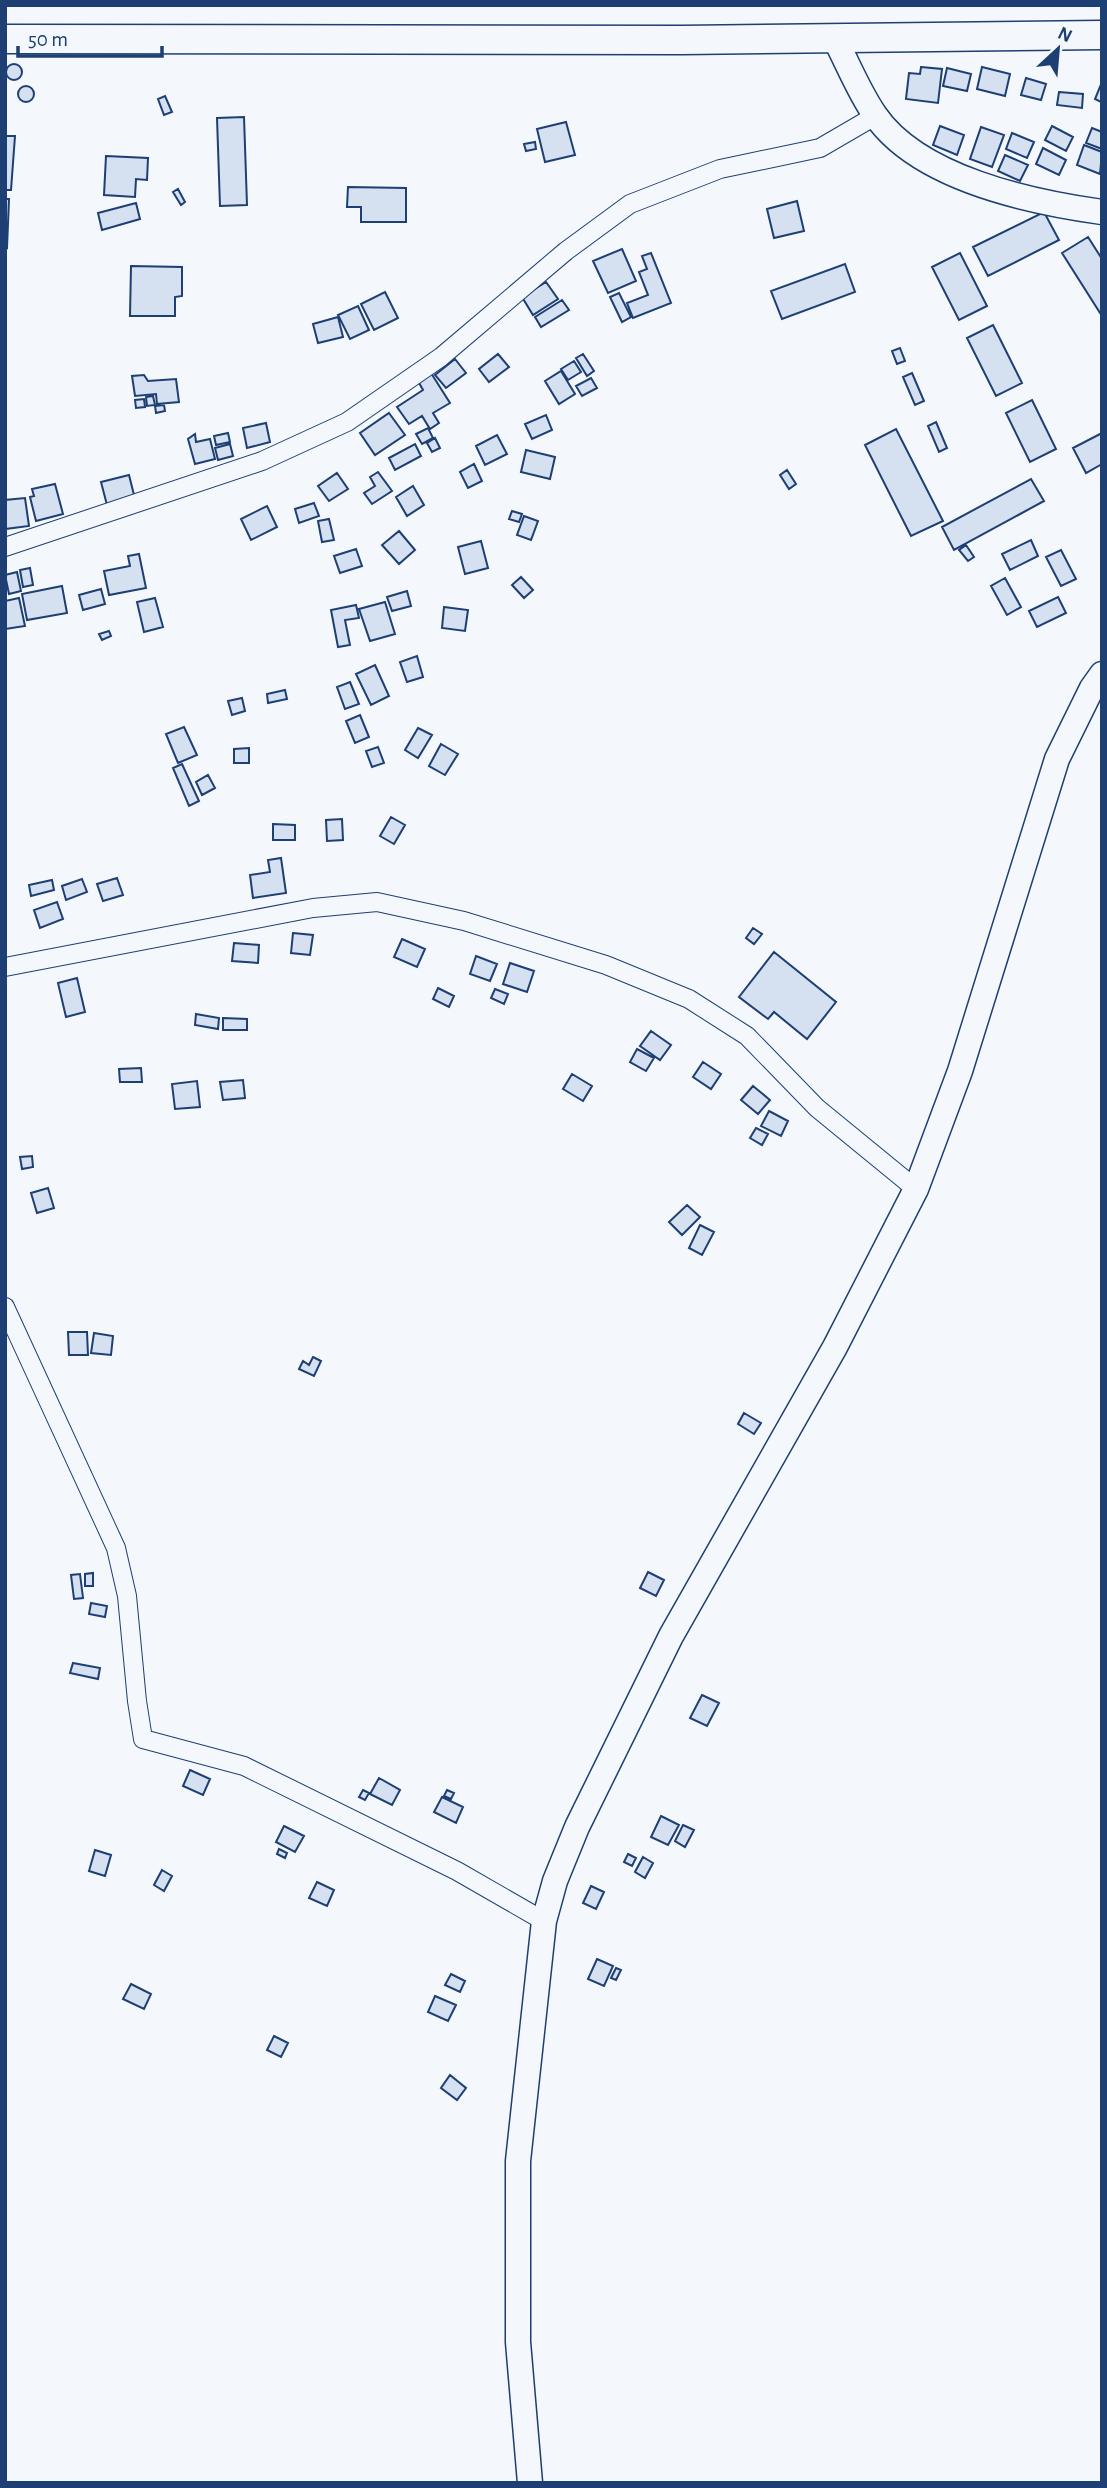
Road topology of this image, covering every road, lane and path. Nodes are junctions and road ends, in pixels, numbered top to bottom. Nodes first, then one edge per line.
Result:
1 (1102, 35) edge
2 (5, 39) edge
3 (835, 39) junction
4 (875, 116) junction
5 (1102, 212) edge
6 (5, 547) edge
7 (1102, 674) edge
8 (5, 967) edge
9 (916, 1189) junction
10 (5, 1307) edge
11 (544, 1921) junction
12 (530, 2483) edge

1 - 3 main road
2 - 3 main road
3 - 4 street
4 - 5 street
4 - 6 street
7 - 9 street
8 - 9 street
9 - 11 street
10 - 11 street
11 - 12 street

